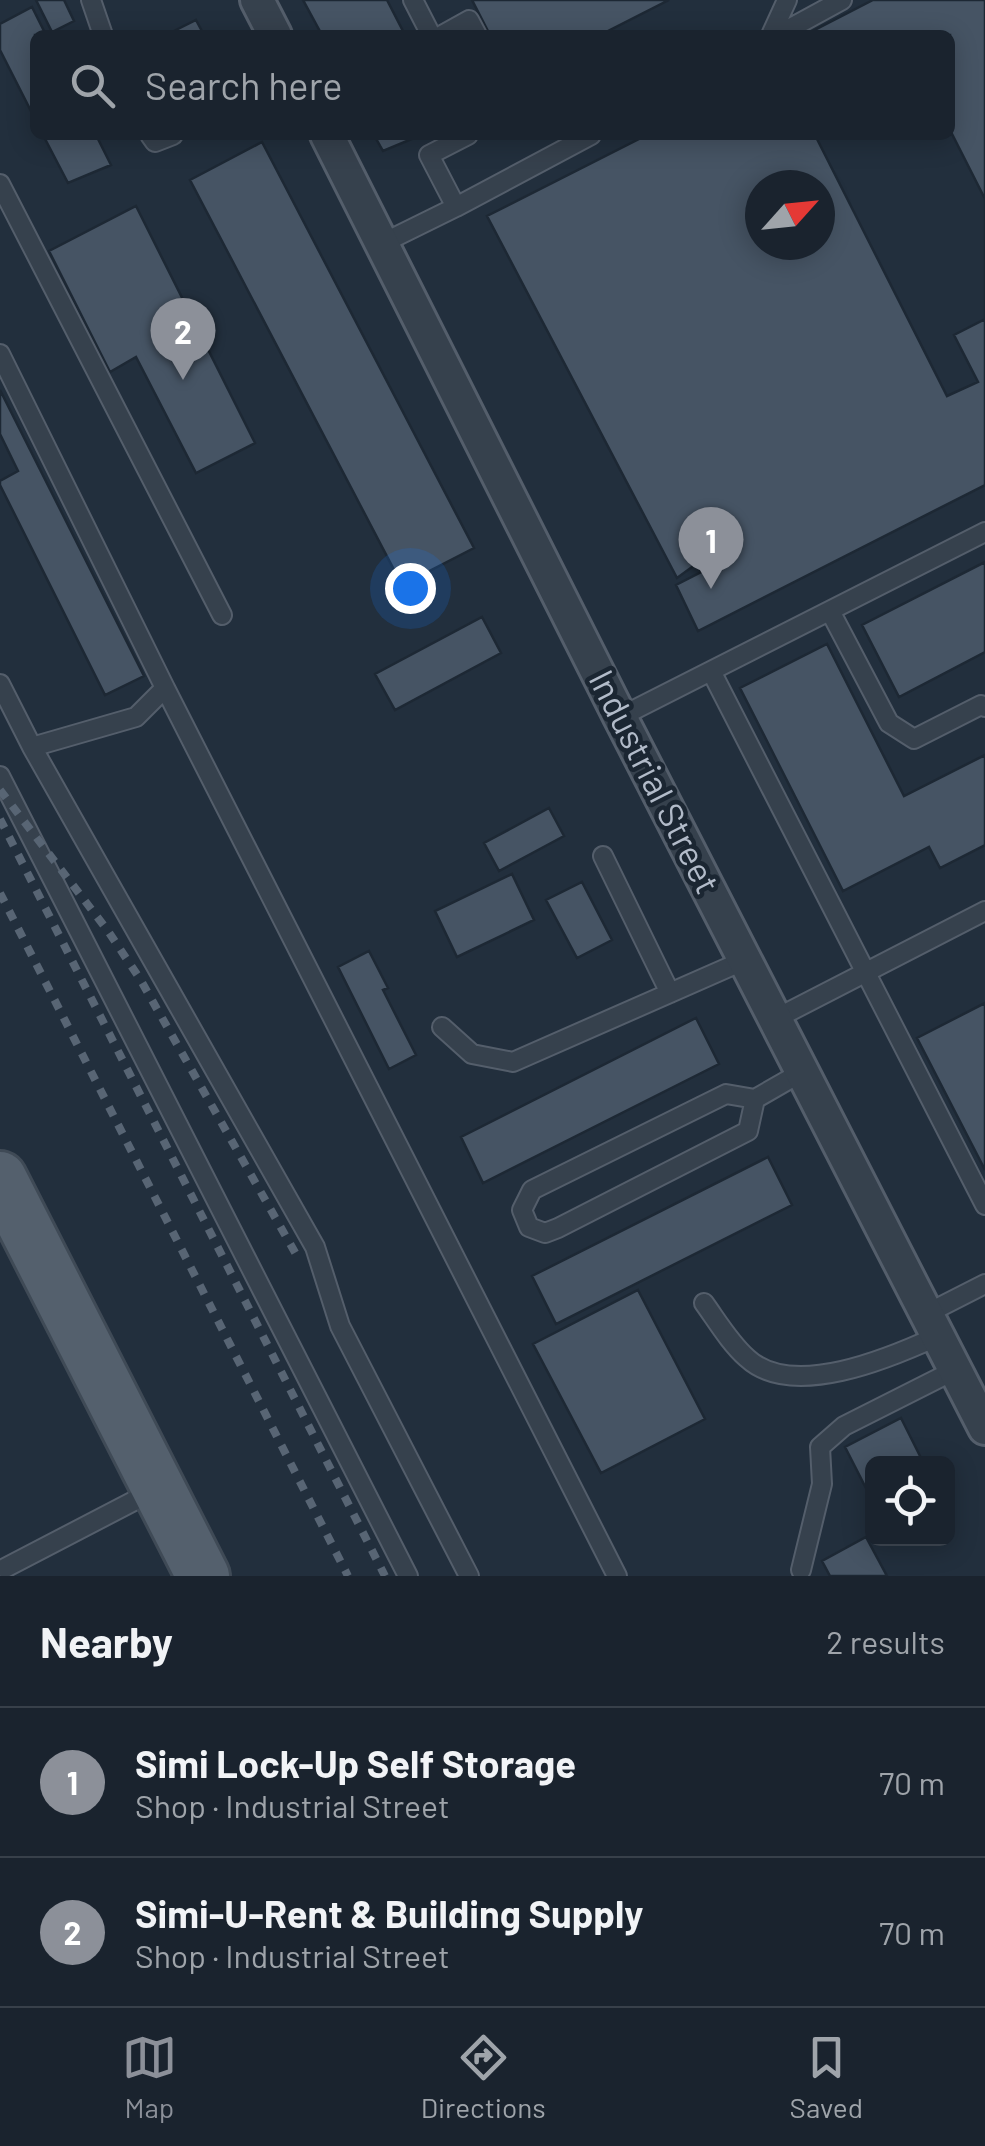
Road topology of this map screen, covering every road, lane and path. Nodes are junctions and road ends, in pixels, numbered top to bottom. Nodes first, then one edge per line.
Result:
1 (91, 0) edge
2 (258, 0) edge
3 (413, 0) edge
4 (787, 0) edge
5 (842, 0) edge
6 (101, 30) edge
7 (273, 30) edge
8 (429, 30) edge
9 (451, 30) edge
10 (474, 30) edge
11 (776, 30) edge
12 (784, 30) edge
13 (330, 140) edge
14 (458, 140) edge
15 (582, 140) edge
16 (0, 184) edge
17 (456, 208) junction
18 (383, 244) junction
19 (0, 354) edge
20 (985, 532) edge
21 (830, 611) junction
22 (222, 615) dead end
23 (711, 671) junction
24 (0, 684) edge
25 (166, 688) junction
26 (985, 707) edge
27 (620, 717) junction
28 (32, 747) junction
29 (0, 776) edge
30 (603, 856) dead end
31 (985, 911) edge
32 (745, 960) junction
33 (865, 972) junction
34 (670, 993) junction
35 (775, 1019) junction
36 (442, 1027) dead end
37 (802, 1072) junction
38 (755, 1099) junction
39 (0, 1178) edge
40 (985, 1205) edge
41 (985, 1284) edge
42 (704, 1303) dead end
43 (932, 1325) junction
44 (969, 1383) edge
45 (985, 1428) edge
46 (159, 1488) junction
47 (2, 1565) edge
48 (801, 1570) dead end
49 (203, 1576) edge
50 (408, 1576) edge
51 (469, 1576) edge
52 (617, 1576) edge

1 - 6 lane
2 - 7 street
3 - 8 lane
4 - 11 lane
5 - 12 lane
9 - 10 lane
13 - 18 street, Industrial Street
14 - 17 lane
15 - 17 lane
16 - 22 lane
17 - 18 lane
18 - 27 street, Industrial Street
19 - 25 lane
20 - 21 lane
21 - 23 lane
21 - 26 lane
23 - 27 lane
23 - 33 lane
24 - 28 lane
25 - 28 lane
25 - 52 lane
27 - 32 street, Industrial Street
28 - 51 lane
29 - 50 lane
30 - 34 lane
31 - 33 lane
32 - 34 lane
32 - 35 street, Industrial Street
33 - 35 lane
33 - 40 lane
34 - 36 lane
35 - 37 street, Industrial Street
37 - 38 lane
37 - 43 street, Industrial Street
38 - 38 lane
39 - 46 main road
41 - 43 lane
42 - 43 lane
43 - 44 street, Industrial Street
44 - 45 street, Industrial Street
44 - 48 lane
46 - 47 lane
46 - 49 main road

